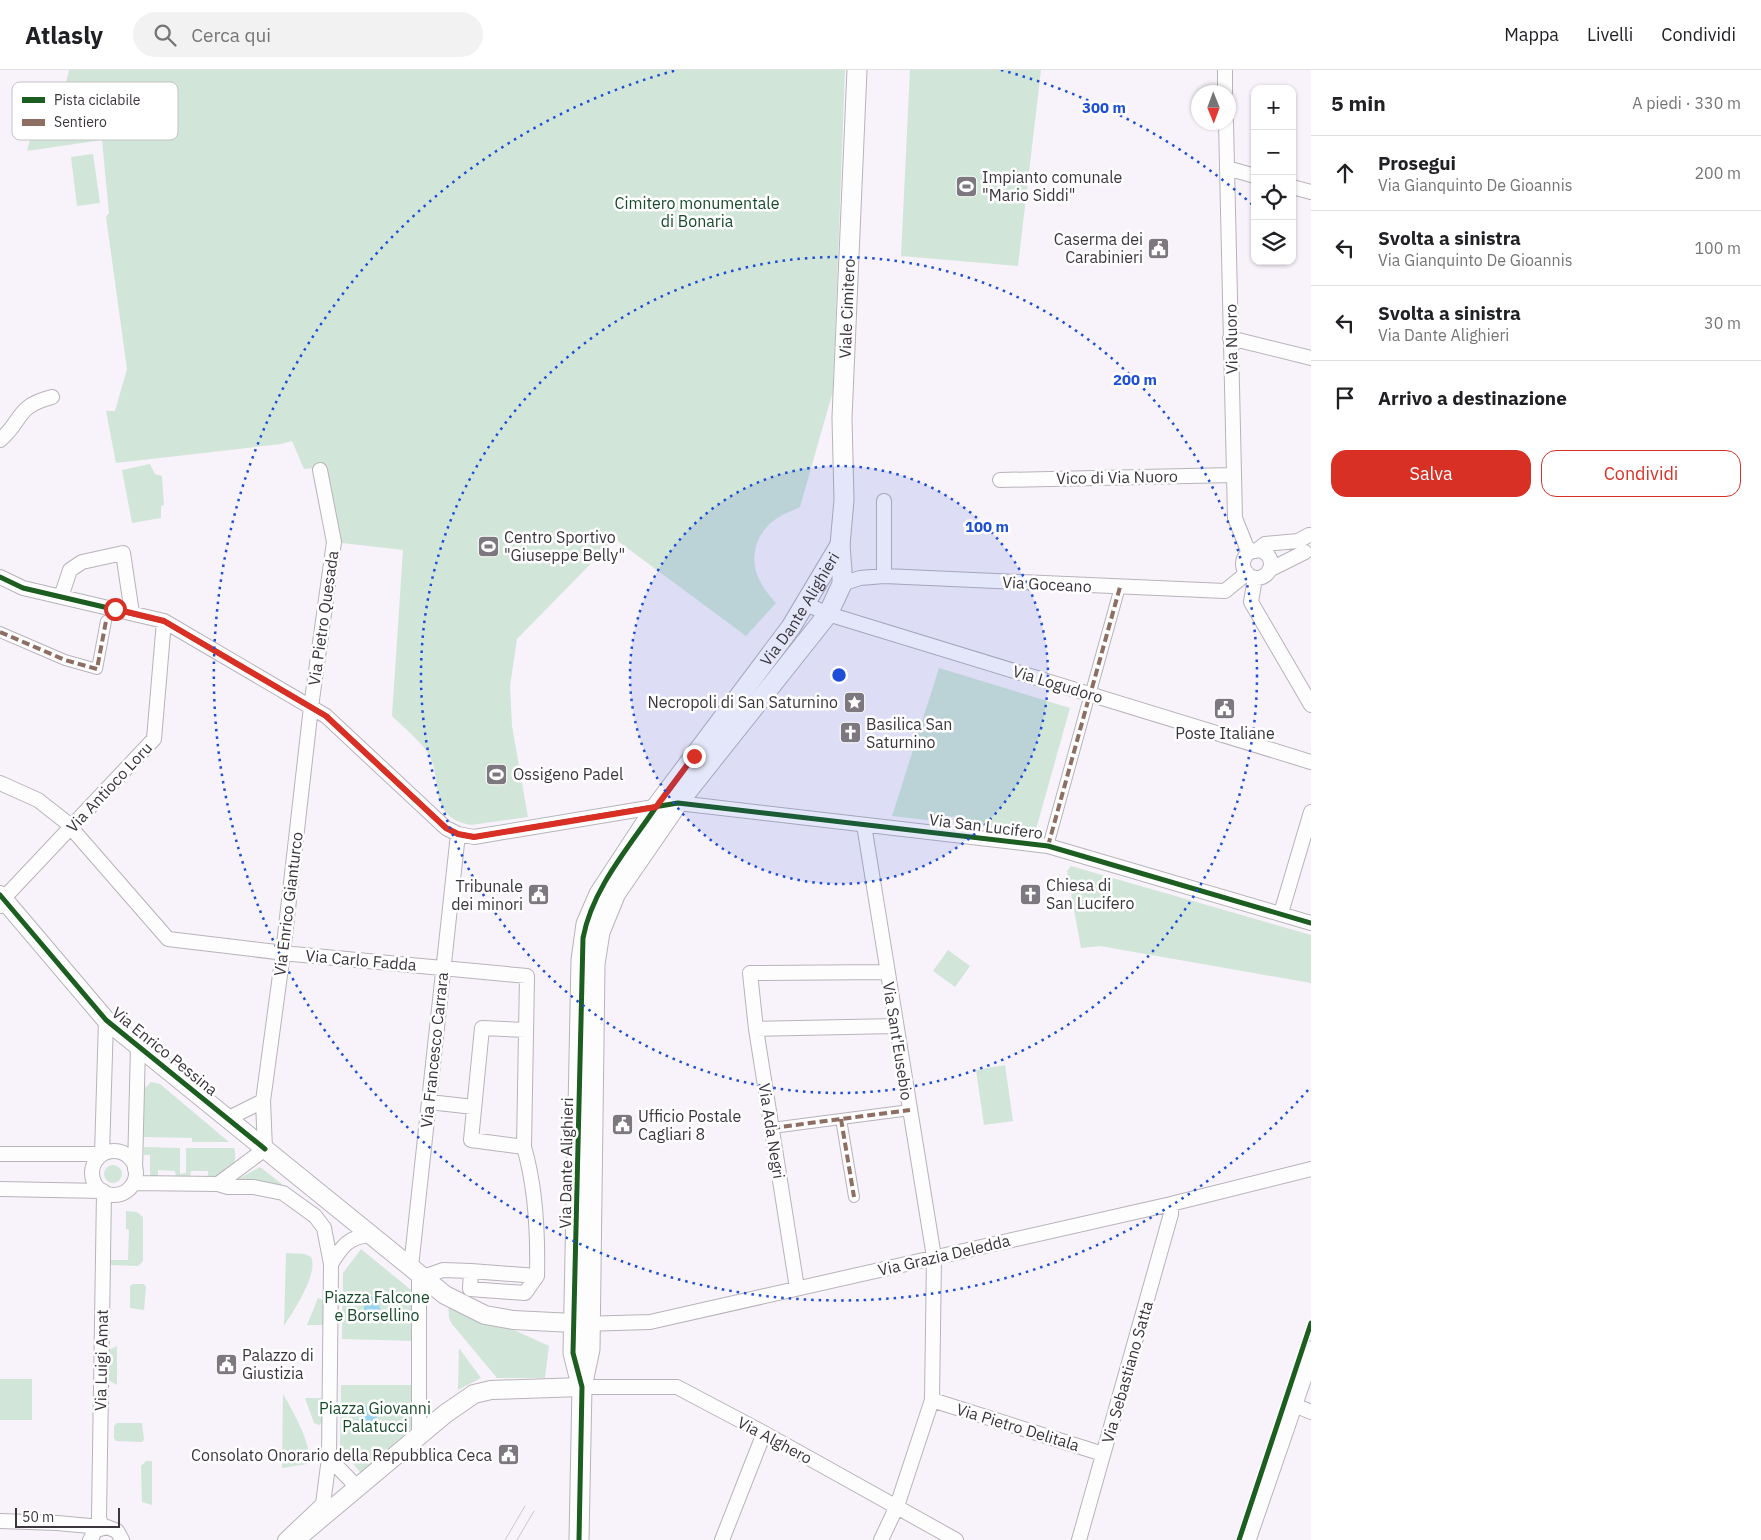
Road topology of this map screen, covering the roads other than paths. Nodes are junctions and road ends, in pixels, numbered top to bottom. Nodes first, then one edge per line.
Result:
1 (856, 70) edge
2 (1225, 70) edge
3 (1226, 85) edge
4 (1226, 130) edge
5 (1227, 168) junction
6 (1252, 175) edge
7 (1296, 188) edge
8 (1311, 192) edge
9 (1230, 338) junction
10 (1311, 358) edge
11 (52, 397) dead end
12 (0, 440) edge
13 (320, 470) dead end
14 (1234, 474) junction
15 (1000, 480) dead end
16 (884, 500) dead end
17 (1310, 531) edge
18 (840, 545) junction
19 (1253, 552) junction
20 (1308, 552) edge
21 (1269, 570) junction
22 (884, 576) junction
23 (1251, 576) junction
24 (0, 577) edge
25 (842, 584) junction
26 (1120, 587) junction
27 (61, 597) junction
28 (806, 604) junction
29 (132, 613) junction
30 (828, 614) junction
31 (106, 621) dead end
32 (164, 621) junction
33 (0, 632) edge
34 (1092, 688) dead end
35 (1088, 701) dead end
36 (1311, 705) edge
37 (311, 707) junction
38 (1311, 762) edge
39 (0, 783) edge
40 (678, 803) junction
41 (656, 807) junction
42 (1311, 812) edge
43 (864, 824) junction
44 (72, 828) junction
45 (458, 834) junction
46 (1048, 846) junction
47 (1, 900) edge
48 (1280, 912) junction
49 (1311, 923) edge
50 (283, 953) junction
51 (443, 967) junction
52 (887, 972) junction
53 (106, 1020) junction
54 (896, 1026) junction
55 (756, 1029) junction
56 (526, 1030) junction
57 (138, 1046) junction
58 (264, 1101) junction
59 (438, 1103) dead end
60 (474, 1107) junction
61 (910, 1110) junction
62 (227, 1119) junction
63 (841, 1119) junction
64 (772, 1128) junction
65 (524, 1147) junction
66 (265, 1149) junction
67 (0, 1154) edge
68 (101, 1154) junction
69 (1311, 1169) edge
70 (135, 1178) junction
71 (218, 1184) junction
72 (0, 1189) edge
73 (103, 1191) junction
74 (854, 1196) dead end
75 (1171, 1204) junction
76 (372, 1235) junction
77 (934, 1257) junction
78 (331, 1264) junction
79 (471, 1271) junction
80 (418, 1272) junction
81 (537, 1276) junction
82 (470, 1288) junction
83 (797, 1288) junction
84 (471, 1308) junction
85 (582, 1324) junction
86 (1311, 1351) edge
87 (582, 1387) junction
88 (932, 1400) junction
89 (1292, 1404) junction
90 (1311, 1412) edge
91 (764, 1433) junction
92 (419, 1436) junction
93 (1103, 1454) junction
94 (329, 1458) junction
95 (357, 1487) junction
96 (896, 1506) junction
97 (0, 1521) edge
98 (102, 1527) junction
99 (90, 1540) edge
100 (122, 1540) edge
101 (285, 1540) edge
102 (295, 1540) edge
103 (579, 1540) edge
104 (722, 1540) edge
105 (881, 1540) edge
106 (956, 1540) edge
107 (1079, 1540) edge
108 (1246, 1540) edge

1 - 18 main road, Viale Cimitero
2 - 3 street
4 - 5 street, Via Nuoro
5 - 6 street
5 - 9 street, Via Nuoro
7 - 8 street
9 - 10 street
9 - 14 street, Via Nuoro
11 - 12 street
13 - 37 street, Via Pietro Quesada
14 - 15 street, Vico di Via Nuoro
14 - 19 street, Via Nuoro
16 - 22 street
17 - 19 street
17 - 20 street
18 - 25 main road, Via Dante Alighieri
18 - 28 main road, Via Dante Alighieri
19 - 21 street
19 - 23 street
20 - 21 street
21 - 23 street
22 - 25 street, Via Goceano
22 - 26 street, Via Goceano
23 - 26 street, Via Goceano
23 - 36 street
24 - 27 street
25 - 30 main road, Via Dante Alighieri
26 - 34 street
27 - 29 street
27 - 29 street
28 - 30 street, Via Logudoro
28 - 41 main road, Via Dante Alighieri
29 - 32 street
30 - 38 street, Via Logudoro
30 - 40 main road, Via Dante Alighieri
31 - 33 street
32 - 37 street
32 - 44 street, Via Antioco Loru
35 - 46 street
37 - 45 street
37 - 50 street, Via Enrico Gianturco
39 - 44 street, Via Carlo Fadda
40 - 41 street, Via San Lucifero
40 - 43 street, Via San Lucifero
40 - 85 main road, Via Dante Alighieri
41 - 45 street, Via San Lucifero
41 - 85 main road, Via Dante Alighieri
42 - 48 street
43 - 46 street, Via San Lucifero
43 - 52 street, Via Sant'Eusebio
44 - 47 street, Via Antioco Loru
44 - 50 street, Via Carlo Fadda
45 - 51 street, Via Francesco Carrara
46 - 48 street, Via San Lucifero
47 - 53 street, Via Enrico Pessina
48 - 49 street, Via San Lucifero
50 - 51 street, Via Carlo Fadda
50 - 58 street, Via Enrico Gianturco
51 - 56 street, Via Carlo Fadda
51 - 80 street, Via Francesco Carrara
52 - 54 street, Via Sant'Eusebio
52 - 55 street, Via Ada Negri
53 - 57 street, Via Enrico Pessina
53 - 68 street, Via Luigi Amat
54 - 55 street
54 - 61 street, Via Sant'Eusebio
55 - 64 street, Via Ada Negri
56 - 60 street
56 - 65 street
57 - 62 street, Via Enrico Pessina
57 - 70 street
58 - 62 street
58 - 66 street, Via Enrico Gianturco
59 - 60 street
60 - 65 street
61 - 63 street
61 - 77 street, Via Sant'Eusebio
62 - 66 street, Via Enrico Pessina
63 - 64 street
63 - 74 street
64 - 83 street, Via Ada Negri
65 - 81 street
66 - 71 street
66 - 76 street, Via Enrico Pessina
67 - 68 street
68 - 70 street
68 - 73 street, Via Luigi Amat
69 - 75 street, Via Grazia Deledda
70 - 71 street
70 - 73 street
71 - 78 street
72 - 73 street
73 - 98 street, Via Luigi Amat
75 - 77 street, Via Grazia Deledda
75 - 93 street, Via Sebastiano Satta
76 - 78 street
76 - 80 street, Via Enrico Pessina
77 - 83 street, Via Grazia Deledda
77 - 88 street, Via Sant'Eusebio
78 - 94 street
79 - 80 street
79 - 81 street
79 - 82 street
80 - 84 street, Via Enrico Pessina
80 - 92 street, Via Francesco Carrara
81 - 82 street
82 - 84 street
83 - 85 street, Via Grazia Deledda
84 - 85 street, Via Enrico Pessina
85 - 87 main road, Via Dante Alighieri
86 - 89 main road
87 - 91 street, Via Alghero
87 - 92 street
87 - 103 main road, Via Dante Alighieri
88 - 93 street, Via Pietro Delitala
88 - 96 street, Via Sant'Eusebio
89 - 90 street
89 - 108 main road
91 - 96 street, Via Alghero
91 - 104 street
92 - 95 street
93 - 107 street, Via Sebastiano Satta
94 - 95 street
94 - 101 street
95 - 102 street
96 - 105 street, Via Sant'Eusebio
96 - 106 street, Via Alghero
97 - 98 street
98 - 99 street
98 - 100 street

